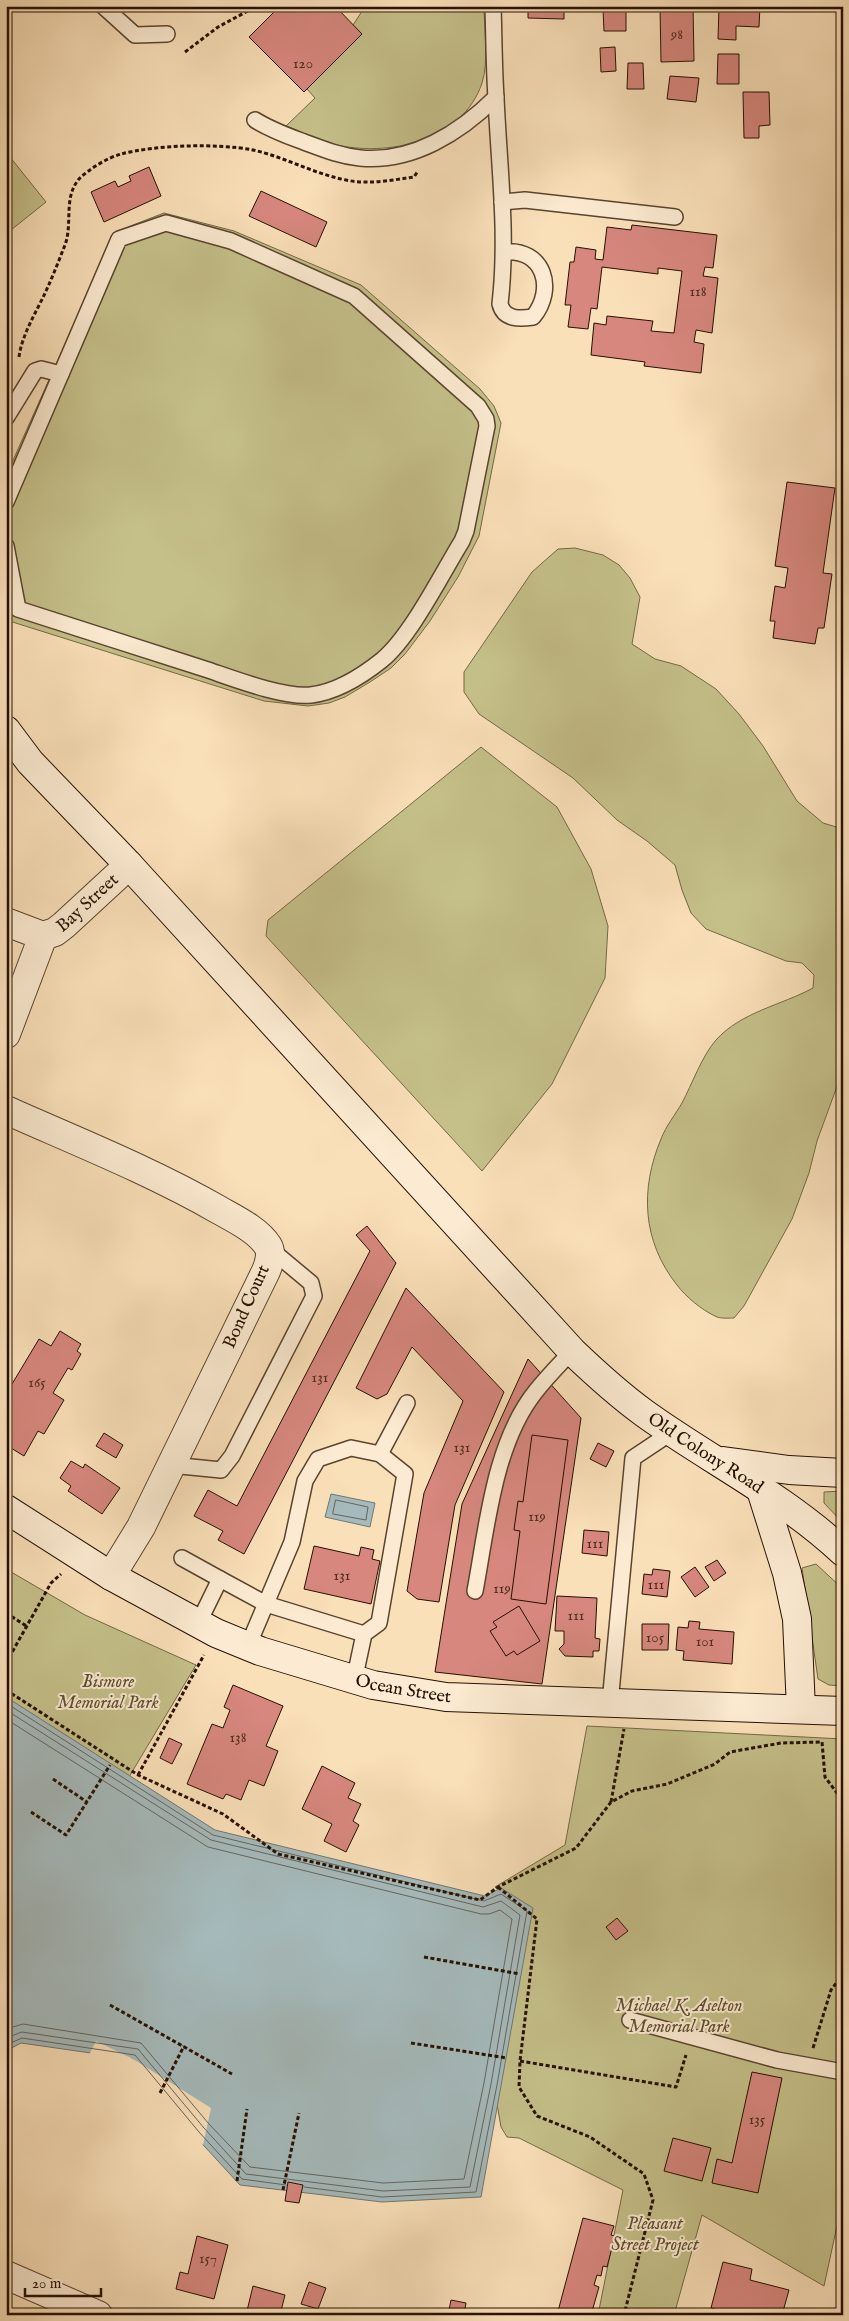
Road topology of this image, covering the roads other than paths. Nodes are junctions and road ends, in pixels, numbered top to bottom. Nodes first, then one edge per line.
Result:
1 (103, 6) edge
2 (494, 6) edge
3 (167, 34) dead end
4 (496, 97) junction
5 (255, 120) dead end
6 (502, 202) junction
7 (675, 217) dead end
8 (504, 252) dead end
9 (61, 374) junction
10 (6, 418) edge
11 (6, 502) edge
12 (6, 546) edge
13 (6, 730) edge
14 (129, 865) junction
15 (6, 922) edge
16 (43, 936) junction
17 (6, 1034) edge
18 (6, 1110) edge
19 (269, 1248) junction
20 (572, 1351) junction
21 (407, 1403) dead end
22 (672, 1432) junction
23 (380, 1454) junction
24 (716, 1460) junction
25 (171, 1466) junction
26 (843, 1473) edge
27 (761, 1490) junction
28 (6, 1509) edge
29 (843, 1552) edge
30 (182, 1558) dead end
31 (111, 1576) junction
32 (220, 1579) junction
33 (474, 1591) dead end
34 (266, 1604) junction
35 (207, 1628) junction
36 (364, 1634) junction
37 (248, 1646) junction
38 (354, 1680) junction
39 (619, 1703) junction
40 (801, 1709) junction
41 (843, 1711) edge
42 (630, 2020) dead end
43 (843, 2072) edge
44 (6, 2275) edge
45 (98, 2315) edge

1 - 3 lane
2 - 4 lane
4 - 5 lane
4 - 6 lane
6 - 7 lane
6 - 8 lane
9 - 10 lane
9 - 11 lane
9 - 12 lane
13 - 14 street, Old Colony Road
14 - 16 street, Bay Street
14 - 20 street, Old Colony Road
15 - 16 street, Bay Street
16 - 17 street, Bay Street
18 - 19 street, Bond Court
19 - 25 street, Bond Court
19 - 25 lane
20 - 22 street, Old Colony Road
20 - 33 lane
21 - 23 lane
22 - 24 street, Old Colony Road
22 - 39 lane
23 - 34 lane
23 - 36 lane
24 - 26 street
24 - 27 street, Old Colony Road
25 - 31 street, Bond Court
27 - 29 street, Old Colony Road
27 - 40 street
28 - 31 street, Ocean Street
30 - 32 lane
31 - 35 street, Ocean Street
32 - 34 lane
32 - 35 lane
34 - 36 lane
34 - 37 lane
35 - 37 street, Ocean Street
36 - 38 lane
37 - 38 street, Ocean Street
38 - 39 street, Ocean Street
39 - 40 street, Ocean Street
40 - 41 street, Ocean Street
42 - 43 lane
44 - 45 street

